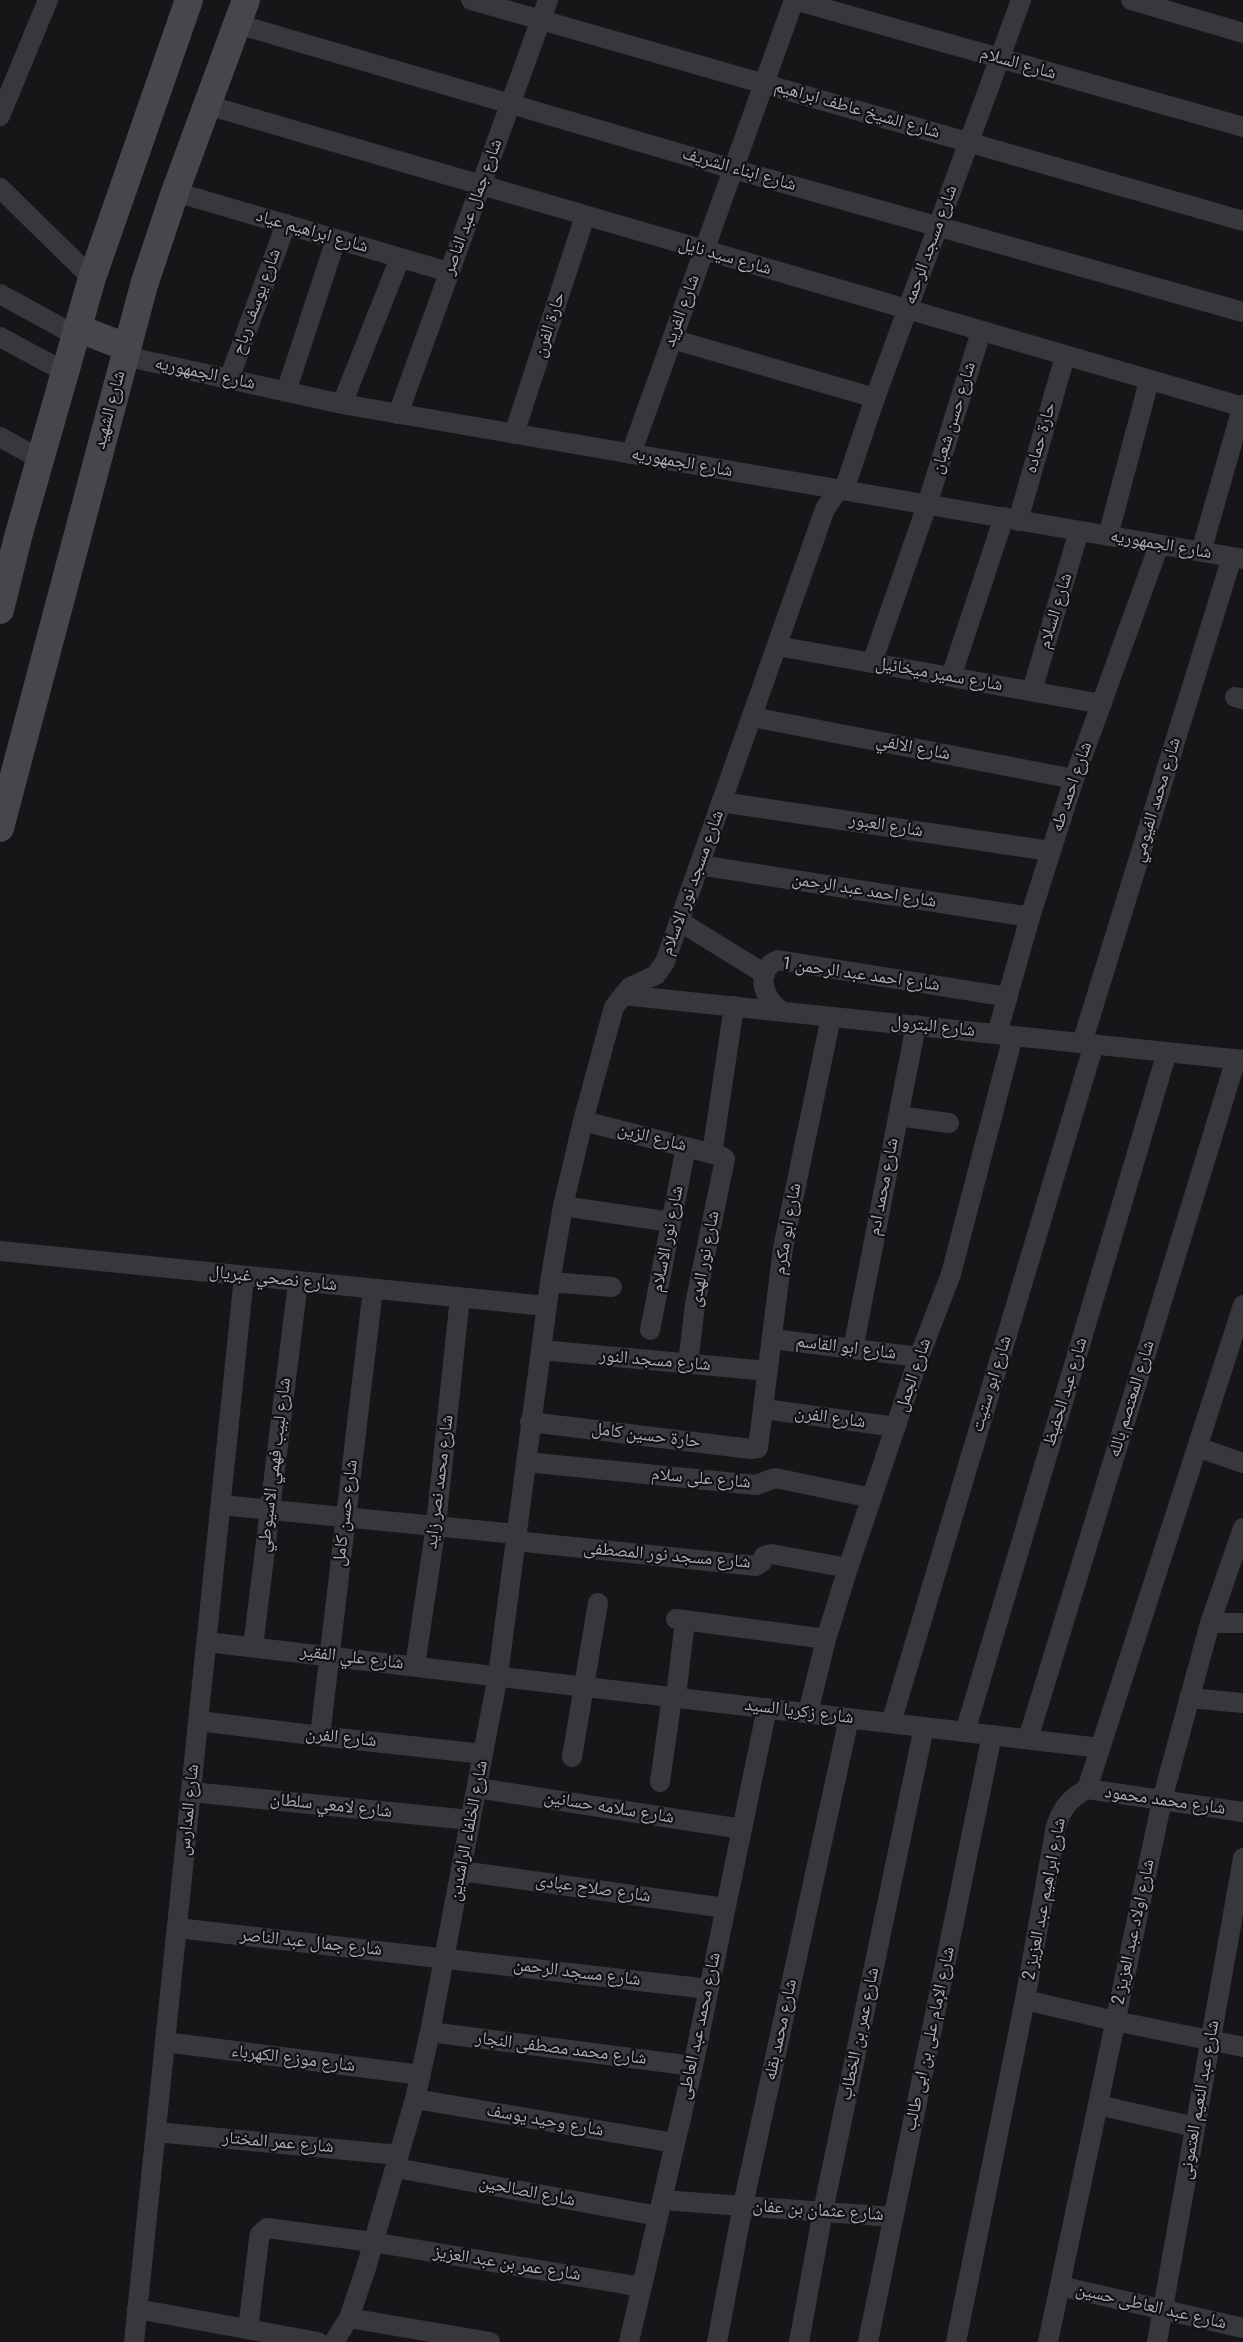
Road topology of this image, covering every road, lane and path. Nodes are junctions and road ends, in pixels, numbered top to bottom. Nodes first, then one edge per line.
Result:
1 (48, 0) edge
2 (189, 0) edge
3 (471, 0) edge
4 (548, 0) edge
5 (794, 0) edge
6 (1021, 0) edge
7 (1131, 0) edge
8 (242, 12) edge
9 (541, 20) junction
10 (1243, 33) edge
11 (999, 59) junction
12 (763, 83) junction
13 (510, 104) junction
14 (207, 105) junction
15 (0, 116) edge
16 (1243, 127) edge
17 (969, 142) junction
18 (733, 169) junction
19 (481, 185) junction
20 (0, 188) edge
21 (175, 192) junction
22 (0, 198) edge
23 (20, 209) junction
24 (585, 216) junction
25 (1243, 221) edge
26 (286, 224) junction
27 (938, 225) junction
28 (336, 239) junction
29 (704, 250) junction
30 (400, 258) junction
31 (449, 272) junction
32 (92, 278) junction
33 (0, 294) edge
34 (907, 310) junction
35 (1243, 312) edge
36 (76, 332) junction
37 (981, 332) junction
38 (0, 337) edge
39 (672, 339) junction
40 (125, 351) junction
41 (1065, 356) junction
42 (64, 372) junction
43 (229, 379) junction
44 (1149, 381) junction
45 (286, 392) junction
46 (875, 398) junction
47 (342, 404) junction
48 (1243, 406) edge
49 (398, 414) junction
50 (514, 434) junction
51 (0, 437) edge
52 (631, 454) junction
53 (40, 459) junction
54 (844, 490) junction
55 (927, 505) junction
56 (1010, 519) junction
57 (1079, 531) junction
58 (9, 532) edge
59 (1108, 536) junction
60 (1160, 545) junction
61 (1201, 552) junction
62 (1237, 558) edge
63 (0, 609) edge
64 (777, 646) junction
65 (872, 663) junction
66 (951, 677) junction
67 (1032, 691) junction
68 (1102, 704) junction
69 (752, 717) junction
70 (1074, 779) junction
71 (722, 802) junction
72 (0, 828) edge
73 (1050, 851) junction
74 (699, 865) junction
75 (1029, 918) junction
76 (680, 921) junction
77 (765, 974) junction
78 (623, 995) junction
79 (1008, 997) junction
80 (734, 1006) junction
81 (782, 1011) junction
82 (831, 1017) junction
83 (916, 1026) junction
84 (1005, 1035) junction
85 (1088, 1044) junction
86 (1167, 1052) junction
87 (1240, 1059) edge
88 (898, 1116) junction
89 (583, 1121) junction
90 (949, 1123) dead end
91 (686, 1147) junction
92 (717, 1155) junction
93 (563, 1206) junction
94 (671, 1222) junction
95 (0, 1251) edge
96 (244, 1277) junction
97 (298, 1282) junction
98 (550, 1282) junction
99 (612, 1287) dead end
100 (373, 1289) junction
101 (460, 1297) junction
102 (1243, 1305) edge
103 (546, 1306) junction
104 (650, 1330) dead end
105 (772, 1339) junction
106 (853, 1349) junction
107 (541, 1350) junction
108 (919, 1357) junction
109 (688, 1364) junction
110 (768, 1371) junction
111 (764, 1409) junction
112 (530, 1422) junction
113 (896, 1427) junction
114 (760, 1444) joint
115 (1197, 1447) junction
116 (526, 1462) junction
117 (1243, 1463) edge
118 (872, 1497) junction
119 (221, 1505) junction
120 (270, 1510) junction
121 (346, 1517) junction
122 (436, 1525) junction
123 (1242, 1533) edge
124 (515, 1538) junction
125 (848, 1568) junction
126 (598, 1603) dead end
127 (1210, 1623) junction
128 (1243, 1623) edge
129 (826, 1640) junction
130 (207, 1642) junction
131 (253, 1647) junction
132 (329, 1655) junction
133 (415, 1666) junction
134 (498, 1676) junction
135 (584, 1686) junction
136 (674, 1697) junction
137 (1190, 1698) junction
138 (1243, 1703) edge
139 (767, 1708) junction
140 (808, 1713) junction
141 (849, 1718) junction
142 (199, 1721) junction
143 (891, 1723) junction
144 (924, 1727) junction
145 (965, 1732) junction
146 (992, 1735) junction
147 (320, 1736) junction
148 (1028, 1739) junction
149 (1100, 1748) junction
150 (483, 1754) junction
151 (572, 1757) dead end
152 (660, 1782) dead end
153 (477, 1788) junction
154 (1087, 1790) junction
155 (191, 1792) junction
156 (1162, 1800) junction
157 (1243, 1812) edge
158 (470, 1820) junction
159 (742, 1829) junction
160 (1243, 1858) edge
161 (461, 1871) junction
162 (726, 1908) junction
163 (177, 1928) junction
164 (445, 1957) junction
165 (708, 1989) junction
166 (1025, 2000) junction
167 (1115, 2021) junction
168 (430, 2032) junction
169 (1211, 2040) junction
170 (165, 2042) junction
171 (1243, 2047) edge
172 (693, 2066) junction
173 (421, 2075) junction
174 (415, 2099) junction
175 (1098, 2105) junction
176 (1196, 2127) junction
177 (156, 2132) junction
178 (675, 2143) junction
179 (398, 2161) junction
180 (743, 2205) junction
181 (660, 2208) junction
182 (824, 2211) junction
183 (893, 2217) junction
184 (372, 2242) junction
185 (1060, 2286) junction
186 (642, 2287) junction
187 (137, 2309) junction
188 (1163, 2311) junction
189 (349, 2318) junction
190 (1243, 2328) edge
191 (248, 2329) junction
192 (134, 2342) edge
193 (318, 2342) edge
194 (334, 2342) edge
195 (490, 2342) edge
196 (629, 2342) edge
197 (717, 2342) edge
198 (799, 2342) edge
199 (868, 2342) edge
200 (956, 2342) edge
201 (1048, 2342) edge
202 (1158, 2342) edge

1 - 15 street
2 - 32 street
3 - 9 street, شارع الشيخ عاطف ابراهيم
4 - 9 street, شارع جمال عبد الناصر
5 - 11 street, شارع السلام
5 - 12 street, شارع الفريد
6 - 11 street, شارع مسجد الرحمه
7 - 10 street
8 - 13 street, شارع ابناء الشريف
8 - 14 street, شارع الشهيد
9 - 12 street, شارع الشيخ عاطف ابراهيم
9 - 13 street, شارع جمال عبد الناصر
11 - 16 street, شارع السلام
11 - 17 street, شارع مسجد الرحمه
12 - 17 street, شارع الشيخ عاطف ابراهيم
12 - 18 street, شارع الفريد
13 - 18 street, شارع ابناء الشريف
13 - 19 street, شارع جمال عبد الناصر
14 - 19 street, شارع سيد نايل
14 - 21 street, شارع الشهيد
17 - 25 street, شارع الشيخ عاطف ابراهيم
17 - 27 street, شارع مسجد الرحمه
18 - 27 street, شارع ابناء الشريف
18 - 29 street, شارع الفريد
19 - 24 street, شارع سيد نايل
19 - 31 street, شارع جمال عبد الناصر
20 - 23 street
21 - 26 street, شارع ابراهيم عياد
21 - 40 street, شارع الشهيد
22 - 23 street
23 - 32 street
24 - 29 street, شارع سيد نايل
24 - 50 street, حارة الفرن
26 - 28 street, شارع ابراهيم عياد
26 - 43 street, شارع يوسف رباح
27 - 34 street, شارع مسجد الرحمه
27 - 35 street, شارع ابناء الشريف
28 - 30 street, شارع ابراهيم عياد
28 - 45 street
29 - 34 street, شارع سيد نايل
29 - 39 street, شارع الفريد
30 - 31 street, شارع ابراهيم عياد
30 - 47 street
31 - 49 street, شارع جمال عبد الناصر
32 - 36 street
33 - 36 street
34 - 37 street, شارع سيد نايل
34 - 46 street, شارع مسجد الرحمه
36 - 40 street
36 - 42 street
37 - 41 street, شارع سيد نايل
37 - 55 street, شارع حسن شعبان
38 - 42 street
39 - 46 street
39 - 52 street, شارع الفريد
40 - 43 street, شارع الجمهوريه
40 - 72 street, شارع الشهيد
41 - 44 street, شارع سيد نايل
41 - 56 street, حارة حماده
42 - 53 street
43 - 45 street, شارع الجمهوريه
44 - 48 street, شارع سيد نايل
44 - 59 street
45 - 47 street, شارع الجمهوريه
46 - 54 street, شارع مسجد الرحمه
47 - 49 street, شارع الجمهوريه
48 - 61 street
49 - 50 street, شارع الجمهوريه
50 - 52 street, شارع الجمهوريه
51 - 53 street
52 - 54 street, شارع الجمهوريه
53 - 58 street
54 - 55 street, شارع الجمهوريه
54 - 64 street, شارع مسجد نور الاسلام
55 - 56 street, شارع الجمهوريه
55 - 65 street, شارع حسن شعبان
56 - 57 street, شارع الجمهوريه
56 - 66 street, حارة حماده
57 - 59 street, شارع الجمهوريه
57 - 67 street, شارع السلام
58 - 63 street
59 - 60 street, شارع الجمهوريه
60 - 61 street, شارع الجمهوريه
60 - 68 street, شارع احمد طه
61 - 62 street, شارع الجمهوريه
62 - 85 street, شارع محمد الفيومي
64 - 65 street, شارع سمير ميخائيل
64 - 69 street, شارع مسجد نور الاسلام
65 - 66 street, شارع سمير ميخائيل
66 - 67 street, شارع سمير ميخائيل
67 - 68 street, شارع سمير ميخائيل
68 - 70 street, شارع احمد طه
69 - 70 street, شارع الالفي
69 - 71 street, شارع مسجد نور الاسلام
70 - 73 street, شارع احمد طه
71 - 73 street, شارع العبور
71 - 74 street, شارع مسجد نور الاسلام
73 - 75 street, شارع احمد طه
74 - 75 street, شارع احمد عبد الرحمن
74 - 76 street, شارع مسجد نور الاسلام
75 - 79 street, شارع احمد طه
76 - 77 street
76 - 78 street, شارع مسجد نور الاسلام
77 - 79 street, شارع احمد عبد الرحمن 1
77 - 81 street, شارع احمد عبد الرحمن 1
78 - 80 street, شارع البترول
78 - 89 street
79 - 84 street, شارع احمد طه
80 - 81 street, شارع البترول
80 - 92 street, شارع نور الهدى
81 - 82 street, شارع البترول
82 - 83 street, شارع البترول
82 - 105 street, شارع ابو مكرم
83 - 84 street, شارع البترول
83 - 88 street, شارع محمد ادم
84 - 85 street, شارع البترول
84 - 108 street, شارع الجمل
85 - 86 street, شارع البترول
85 - 143 street, شارع ابو ستيت
86 - 87 street, شارع البترول
86 - 145 street, شارع عبد الحفيظ
87 - 148 street, شارع المعتصم بالله
88 - 90 street
88 - 106 street, شارع محمد ادم
89 - 91 street, شارع الزين
89 - 93 street
91 - 92 street, شارع الزين
91 - 94 street, شارع نور الاسلام
92 - 109 street, شارع نور الهدى
93 - 94 street
93 - 98 street
94 - 104 street, شارع نور الاسلام
95 - 96 street, شارع نصحي غبريال
96 - 97 street, شارع نصحي غبريال
96 - 119 street, شارع المدارس
97 - 100 street, شارع نصحي غبريال
97 - 120 street, شارع لبيب فهمي الاسيوطي
98 - 99 street
98 - 103 street
100 - 101 street, شارع نصحي غبريال
100 - 121 street, شارع حسن كامل
101 - 103 street, شارع نصحي غبريال
101 - 122 street, شارع محمد نصر زايد
102 - 115 street
103 - 107 street, شارع الخلفاء الراشدين
105 - 106 street, شارع ابو القاسم
105 - 110 street, شارع ابو مكرم
106 - 108 street, شارع ابو القاسم
107 - 109 street, شارع مسجد النور
107 - 112 street, شارع الخلفاء الراشدين
108 - 113 street, شارع الجمل
109 - 110 street, شارع مسجد النور
110 - 111 street, شارع ابو مكرم
111 - 113 street, شارع الفرن
111 - 114 street, شارع ابو مكرم
112 - 114 street, حارة حسين كامل
112 - 116 street, شارع الخلفاء الراشدين
113 - 118 street, شارع الجمل
115 - 117 street
115 - 149 street
116 - 118 street, شارع على سلام
116 - 124 street, شارع الخلفاء الراشدين
118 - 125 street, شارع الجمل
119 - 120 street, شارع مسجد نور المصطفى
119 - 130 street, شارع المدارس
120 - 121 street, شارع مسجد نور المصطفى
120 - 131 street, شارع لبيب فهمي الاسيوطي
121 - 122 street, شارع مسجد نور المصطفى
121 - 132 street, شارع حسن كامل
122 - 124 street, شارع مسجد نور المصطفى
122 - 133 street, شارع محمد نصر زايد
123 - 127 street, شارع اولاد عبد العزيز 2
124 - 125 street, شارع مسجد نور المصطفى
124 - 134 street, شارع الخلفاء الراشدين
125 - 129 street, شارع الجمل
126 - 135 street
127 - 128 street
127 - 137 street, شارع اولاد عبد العزيز 2
129 - 136 street
129 - 140 street, شارع الجمل
130 - 131 street, شارع علي الفقير
130 - 142 street, شارع المدارس
131 - 132 street, شارع علي الفقير
132 - 133 street, شارع علي الفقير
132 - 147 street, شارع حسن كامل
133 - 134 street, شارع علي الفقير
134 - 135 street, شارع زكريا السيد
134 - 150 street, شارع الخلفاء الراشدين
135 - 136 street, شارع زكريا السيد
135 - 151 street
136 - 139 street, شارع زكريا السيد
136 - 152 street
137 - 138 street
137 - 156 street, شارع اولاد عبد العزيز 2
139 - 140 street, شارع زكريا السيد
139 - 159 street, شارع محمد عبد العاطى
140 - 141 street, شارع زكريا السيد
141 - 143 street, شارع زكريا السيد
141 - 180 street, شارع محمد بقله
142 - 147 street, شارع الفرن
142 - 155 street, شارع المدارس
143 - 144 street, شارع زكريا السيد
144 - 145 street, شارع زكريا السيد
144 - 182 street, شارع عمر بن الخطاب
145 - 146 street, شارع زكريا السيد
146 - 148 street, شارع زكريا السيد
146 - 183 street, شارع الإمام على بن ابى طالب
147 - 150 street, شارع الفرن
148 - 149 street, شارع زكريا السيد
149 - 154 street
150 - 153 street, شارع الخلفاء الراشدين
153 - 158 street, شارع الخلفاء الراشدين
153 - 159 street, شارع سلامه حسانين
154 - 156 street, شارع محمد محمود
154 - 166 street, شارع ابراهيم عبد العزيز 2
155 - 158 street, شارع لامعي سلطان
155 - 163 street, شارع المدارس
156 - 157 street, شارع محمد محمود
156 - 167 street, شارع اولاد عبد العزيز 2
158 - 161 street, شارع الخلفاء الراشدين
159 - 162 street, شارع محمد عبد العاطى
160 - 169 street, شارع عبد النعيم العتمونى
161 - 162 street, شارع صلاح عبادى
161 - 164 street, شارع الخلفاء الراشدين
162 - 165 street, شارع محمد عبد العاطى
163 - 164 street, شارع جمال عبد الناصر
163 - 170 street, شارع المدارس
164 - 165 street, شارع مسجد الرحمن
164 - 168 street, شارع الخلفاء الراشدين
165 - 172 street, شارع محمد عبد العاطى
166 - 167 street
166 - 200 street, شارع ابراهيم عبد العزيز 2
167 - 169 street
167 - 175 street, شارع اولاد عبد العزيز 2
168 - 172 street, شارع محمد مصطفى النجار
168 - 173 street, شارع الخلفاء الراشدين
169 - 171 street
169 - 176 street, شارع عبد النعيم العتمونى
170 - 173 street, شارع موزع الكهرباء
170 - 177 street, شارع المدارس
172 - 178 street, شارع محمد عبد العاطى
173 - 174 street, شارع الخلفاء الراشدين
174 - 178 street, شارع وحيد يوسف
174 - 179 street, شارع الخلفاء الراشدين
175 - 176 street
175 - 185 street, شارع اولاد عبد العزيز 2
176 - 188 street, شارع عبد النعيم العتمونى
177 - 179 street, شارع عمر المختار
177 - 187 street, شارع المدارس
178 - 181 street, شارع محمد عبد العاطى
179 - 181 street, شارع الصالحين
179 - 184 street, شارع الخلفاء الراشدين
180 - 181 street, شارع الصالحين
180 - 182 street, شارع عثمان بن عفان
180 - 197 street, شارع محمد بقله
181 - 186 street, شارع محمد عبد العاطى
182 - 183 street, شارع عثمان بن عفان
182 - 198 street, شارع عمر بن الخطاب
183 - 199 street, شارع الإمام على بن ابى طالب
184 - 186 street, شارع عمر بن عبد العزيز
184 - 189 street, شارع الخلفاء الراشدين
184 - 191 street, شارع عمر بن عبد العزيز
185 - 188 street, شارع عبد العاطى حسين
185 - 201 street, شارع اولاد عبد العزيز 2
186 - 196 street, شارع محمد عبد العاطى
187 - 191 street
187 - 192 street, شارع المدارس
188 - 190 street, شارع عبد العاطى حسين
188 - 202 street, شارع عبد النعيم العتمونى
189 - 194 street, شارع الخلفاء الراشدين
189 - 195 street
191 - 193 street

